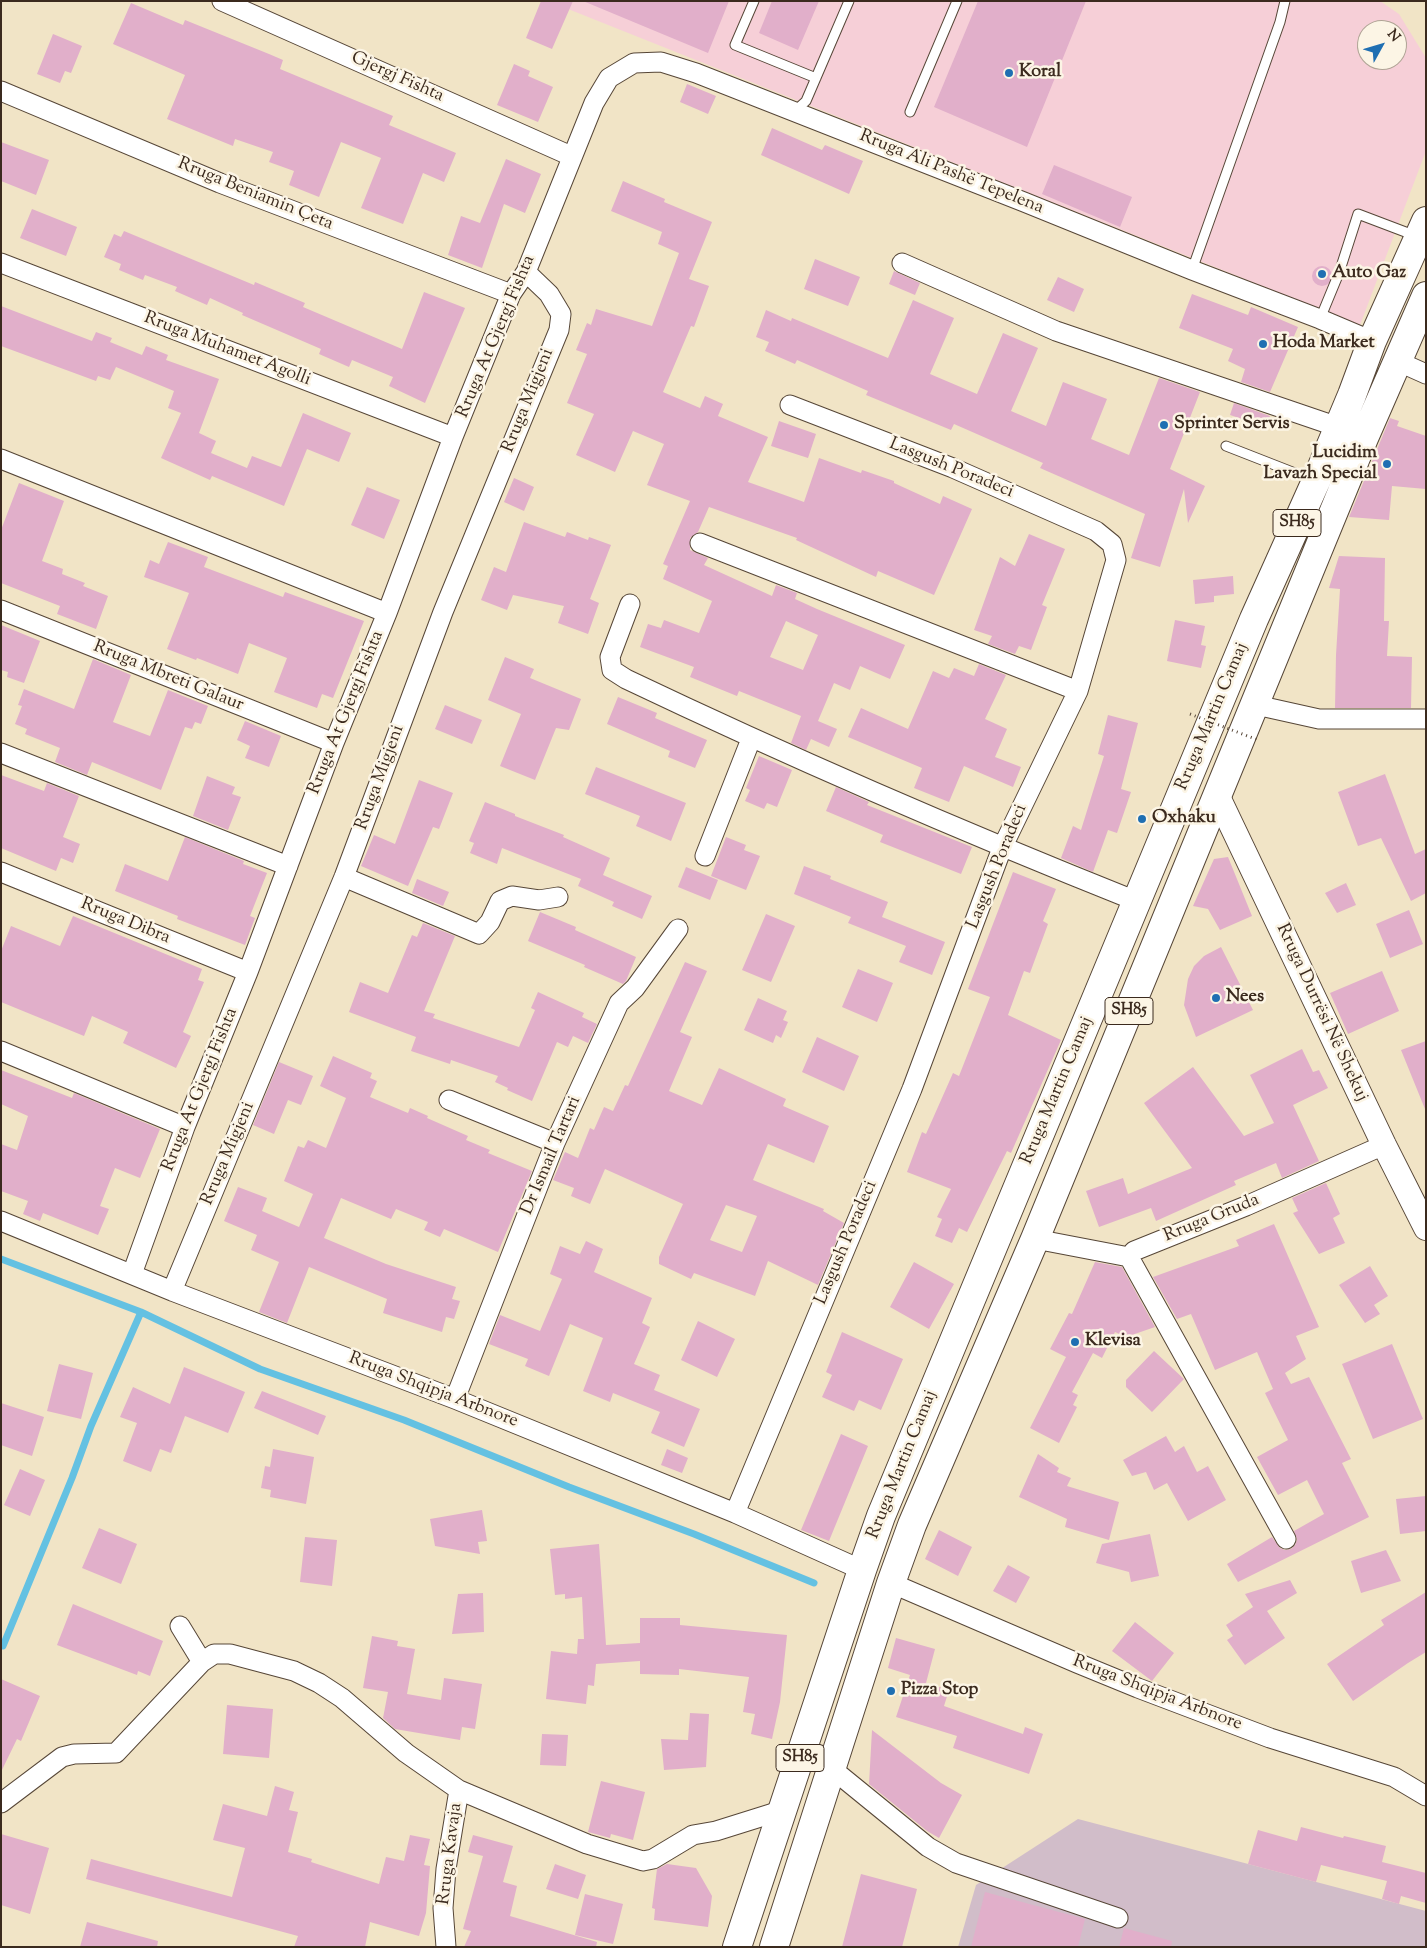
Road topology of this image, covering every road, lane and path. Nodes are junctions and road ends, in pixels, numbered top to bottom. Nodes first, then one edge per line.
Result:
1 (222, 1) edge
2 (754, 1) edge
3 (849, 1) edge
4 (957, 1) edge
5 (1285, 1) edge
6 (816, 78) junction
7 (1, 90) edge
8 (795, 112) junction
9 (910, 112) dead end
10 (571, 156) junction
11 (1422, 229) edge
12 (1, 263) edge
13 (902, 263) dead end
14 (1192, 270) junction
15 (526, 272) junction
16 (511, 294) junction
17 (1426, 296) edge
18 (1320, 319) junction
19 (1372, 341) junction
20 (1397, 361) junction
21 (1426, 374) edge
22 (790, 405) dead end
23 (1338, 427) junction
24 (453, 437) junction
25 (1226, 446) dead end
26 (1, 459) edge
27 (1316, 481) junction
28 (700, 543) dead end
29 (630, 604) dead end
30 (1, 610) edge
31 (387, 613) junction
32 (1078, 691) junction
33 (1256, 705) junction
34 (1190, 714) dead end
35 (1426, 719) edge
36 (750, 739) junction
37 (1258, 740) dead end
38 (334, 743) junction
39 (1, 753) edge
40 (1218, 797) junction
41 (1002, 848) junction
42 (705, 856) dead end
43 (288, 866) junction
44 (1, 872) edge
45 (344, 877) junction
46 (558, 897) dead end
47 (1136, 902) junction
48 (678, 929) dead end
49 (248, 972) junction
50 (1, 1050) edge
51 (449, 1100) dead end
52 (185, 1127) junction
53 (555, 1143) junction
54 (1384, 1145) junction
55 (1, 1221) edge
56 (1425, 1223) edge
57 (1035, 1239) junction
58 (1129, 1257) junction
59 (132, 1274) junction
60 (172, 1291) junction
61 (455, 1399) junction
62 (735, 1513) junction
63 (1286, 1539) dead end
64 (862, 1570) junction
65 (891, 1582) junction
66 (180, 1626) dead end
67 (202, 1662) junction
68 (831, 1768) junction
69 (459, 1790) junction
70 (1426, 1796) edge
71 (1, 1803) edge
72 (783, 1810) junction
73 (1118, 1918) dead end
74 (446, 1947) edge
75 (737, 1947) edge
76 (774, 1947) edge

1 - 10 street, Gjergj Fishta
2 - 6 lane
3 - 6 lane
4 - 9 lane
5 - 14 lane
6 - 8 lane
7 - 16 street, Rruga Beniamin Çeta
8 - 10 street, Rruga Ali Pashë Tepelena
8 - 14 street, Rruga Ali Pashë Tepelena
10 - 15 street, Rruga At Gjergj Fishta
11 - 18 lane
11 - 19 highway, Rruga Martin Camaj / SH85
12 - 24 street, Rruga Muhamet Agolli
13 - 23 street
14 - 18 street, Rruga Ali Pashë Tepelena
15 - 16 street, Rruga At Gjergj Fishta
15 - 45 street, Rruga Migjeni
16 - 24 street, Rruga At Gjergj Fishta
17 - 20 highway, Rruga Martin Camaj / SH85
18 - 19 street, Rruga Ali Pashë Tepelena
19 - 23 highway, Rruga Martin Camaj / SH85
20 - 21 street
20 - 33 highway, Rruga Martin Camaj / SH85
22 - 32 street, Lasgush Poradeci
23 - 27 highway, Rruga Martin Camaj / SH85
24 - 31 street, Rruga At Gjergj Fishta
25 - 27 lane
26 - 31 street
27 - 47 highway, Rruga Martin Camaj / SH85
28 - 32 street
29 - 36 street
30 - 38 street, Rruga Mbreti Galaur
31 - 38 street, Rruga At Gjergj Fishta
32 - 41 street, Lasgush Poradeci
33 - 35 street
33 - 40 highway, Rruga Martin Camaj / SH85
34 - 37 path, bridge
36 - 41 street
36 - 42 street
38 - 43 street, Rruga At Gjergj Fishta
39 - 43 street
40 - 54 street, Rruga Durrësi Në Shekuj
40 - 57 highway, Rruga Martin Camaj / SH85
41 - 47 street
41 - 62 street, Lasgush Poradeci
43 - 49 street, Rruga At Gjergj Fishta
44 - 49 street, Rruga Dibra
45 - 46 street
45 - 60 street, Rruga Migjeni
47 - 64 highway, Rruga Martin Camaj / SH85
48 - 53 street, Dr Ismail Tartari
49 - 52 street, Rruga At Gjergj Fishta
50 - 52 street
51 - 53 street
52 - 59 street, Rruga At Gjergj Fishta
53 - 61 street, Dr Ismail Tartari
54 - 56 street, Rruga Durrësi Në Shekuj
54 - 58 street, Rruga Gruda
55 - 59 street, Rruga Shqipja Arbnore
57 - 58 street
57 - 65 highway, Rruga Martin Camaj / SH85
58 - 63 street
59 - 60 street, Rruga Shqipja Arbnore
60 - 61 street, Rruga Shqipja Arbnore
61 - 62 street, Rruga Shqipja Arbnore
62 - 64 street, Rruga Shqipja Arbnore
64 - 72 highway, Rruga Martin Camaj / SH85
65 - 68 highway, Rruga Martin Camaj / SH85
65 - 70 street, Rruga Shqipja Arbnore
66 - 67 street
67 - 69 street
67 - 71 street
68 - 73 street
68 - 76 highway, Rruga Martin Camaj / SH85
69 - 72 street
69 - 74 street, Rruga Kavaja
72 - 75 highway, Rruga Martin Camaj / SH85

